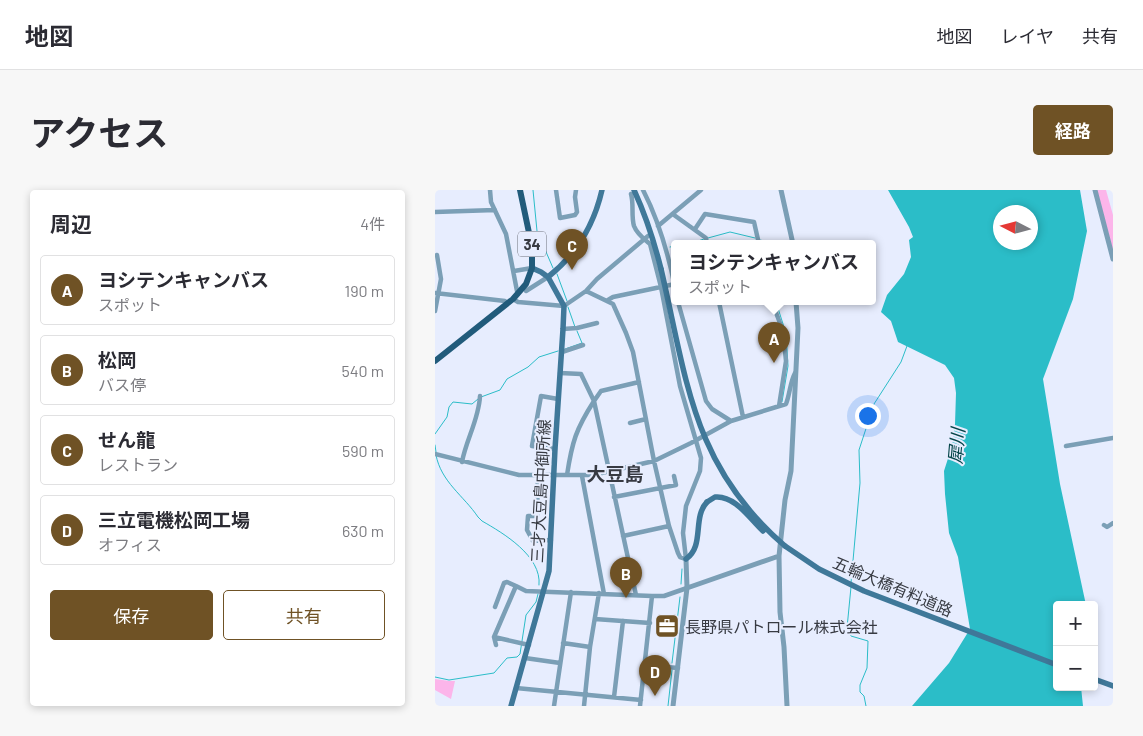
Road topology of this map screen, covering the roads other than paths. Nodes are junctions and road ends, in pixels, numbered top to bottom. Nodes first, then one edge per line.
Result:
1 (490, 190) edge
2 (519, 190) edge
3 (556, 190) edge
4 (575, 190) edge
5 (602, 190) edge
6 (643, 190) edge
7 (701, 190) edge
8 (781, 190) edge
9 (1095, 190) edge
10 (632, 192) edge
11 (495, 210) junction
12 (435, 212) edge
13 (674, 215) junction
14 (658, 226) junction
15 (695, 229) junction
16 (648, 236) dead end
17 (644, 240) junction
18 (706, 240) edge
19 (758, 240) edge
20 (792, 240) edge
21 (437, 255) dead end
22 (1113, 259) edge
23 (671, 266) edge
24 (532, 268) junction
25 (514, 270) junction
26 (548, 277) junction
27 (671, 286) edge
28 (661, 287) junction
29 (517, 291) dead end
30 (526, 291) dead end
31 (586, 291) junction
32 (437, 293) edge
33 (608, 300) junction
34 (511, 301) junction
35 (679, 305) edge
36 (720, 305) edge
37 (774, 305) edge
38 (796, 305) edge
39 (564, 306) junction
40 (435, 311) edge
41 (597, 323) dead end
42 (563, 329) junction
43 (583, 345) dead end
44 (562, 352) junction
45 (435, 361) edge
46 (796, 372) junction
47 (560, 373) junction
48 (639, 382) junction
49 (479, 398) dead end
50 (559, 399) junction
51 (594, 401) junction
52 (779, 406) junction
53 (743, 417) junction
54 (646, 419) junction
55 (731, 421) junction
56 (630, 423) dead end
57 (1113, 438) edge
58 (696, 440) junction
59 (1066, 446) dead end
60 (555, 449) junction
61 (436, 455) edge
62 (654, 461) junction
63 (462, 462) junction
64 (609, 471) junction
65 (554, 475) junction
66 (567, 475) junction
67 (538, 476) junction
68 (581, 476) junction
69 (674, 476) dead end
70 (661, 488) junction
71 (614, 497) junction
72 (1113, 523) edge
73 (1104, 525) dead end
74 (669, 526) junction
75 (623, 536) junction
76 (551, 540) junction
77 (785, 546) junction
78 (779, 556) junction
79 (686, 559) junction
80 (516, 586) junction
81 (687, 588) junction
82 (544, 592) junction
83 (571, 592) junction
84 (602, 593) junction
85 (635, 594) junction
86 (652, 596) junction
87 (495, 607) dead end
88 (595, 619) junction
89 (623, 621) junction
90 (650, 623) junction
91 (494, 637) junction
92 (563, 643) junction
93 (496, 645) dead end
94 (529, 645) junction
95 (590, 647) junction
96 (525, 658) junction
97 (560, 663) junction
98 (1053, 663) edge
99 (645, 665) junction
100 (678, 668) junction
101 (1098, 680) edge
102 (1113, 686) edge
103 (517, 688) junction
104 (557, 691) junction
105 (585, 694) junction
106 (614, 697) junction
107 (641, 700) junction
108 (511, 706) edge
109 (554, 706) edge
110 (584, 706) edge
111 (640, 706) edge
112 (673, 706) edge
113 (787, 706) edge

1 - 11 street
2 - 24 main road, 34
3 - 4 street
5 - 26 main road
6 - 14 street
7 - 13 street
8 - 20 street
9 - 22 street
10 - 17 street
10 - 77 main road, 五輪大橋有料道路, bridge
11 - 12 street
11 - 25 street
13 - 14 street
13 - 15 street
14 - 23 street
15 - 18 street
15 - 19 street
16 - 17 street
17 - 28 street
17 - 31 street
21 - 32 street
24 - 25 street
24 - 26 main road
24 - 34 main road, 34
25 - 29 street
26 - 30 street
26 - 39 main road
27 - 28 street
28 - 33 street
28 - 58 street
31 - 33 street
31 - 39 street
32 - 34 street
32 - 40 street
33 - 48 street
34 - 39 street
34 - 45 main road, 34
35 - 55 street
36 - 53 street
37 - 52 street
38 - 46 street
39 - 42 main road, 三才大豆島中御所線
41 - 42 street
42 - 44 main road, 三才大豆島中御所線
43 - 44 street
44 - 47 main road, 三才大豆島中御所線
46 - 52 street
46 - 78 street
47 - 50 main road, 三才大豆島中御所線
47 - 51 street
48 - 51 street
48 - 54 street
49 - 63 street
50 - 60 main road, 三才大豆島中御所線
50 - 60 street
51 - 64 street
51 - 66 street
52 - 53 street
53 - 55 street
54 - 56 street
54 - 62 street
55 - 58 street
57 - 59 street
58 - 62 street
58 - 79 street
60 - 65 main road, 三才大豆島中御所線
61 - 63 street
62 - 64 street
62 - 70 street
63 - 67 street
64 - 68 street
64 - 71 street
65 - 66 street
65 - 67 street
65 - 76 main road, 三才大豆島中御所線
66 - 68 street
67 - 76 street
68 - 84 street
69 - 70 street
70 - 71 street
70 - 74 street
71 - 75 street
72 - 73 street
74 - 75 street
74 - 79 street
75 - 85 street
76 - 82 main road, 三才大豆島中御所線
77 - 79 main road, bridge
77 - 98 main road, 五輪大橋有料道路
78 - 81 street
78 - 113 street
79 - 81 street
80 - 82 street
80 - 87 street
80 - 91 street
81 - 86 street
81 - 100 street
82 - 83 street
82 - 94 main road, 三才大豆島中御所線
83 - 84 street
83 - 92 street
84 - 85 street
84 - 88 street
85 - 86 street
86 - 90 street
88 - 89 street
88 - 95 street
89 - 90 street
89 - 106 street
90 - 99 street
91 - 93 street
91 - 94 street
92 - 95 street
92 - 97 street
94 - 96 main road, 三才大豆島中御所線
95 - 105 street
96 - 97 street
96 - 103 main road, 三才大豆島中御所線
97 - 104 street
99 - 100 street
99 - 107 street
100 - 112 street
101 - 102 main road
103 - 104 street
103 - 108 main road, 三才大豆島中御所線
104 - 105 street
104 - 109 street
105 - 106 street
105 - 110 street
106 - 107 street
107 - 111 street

